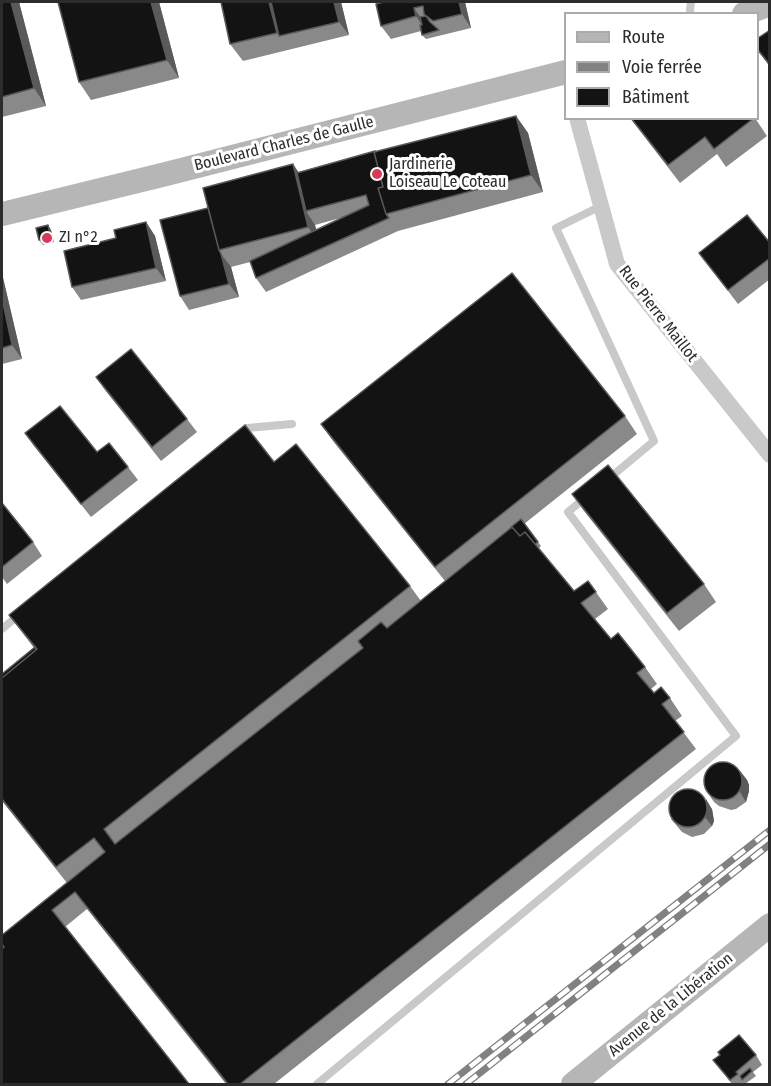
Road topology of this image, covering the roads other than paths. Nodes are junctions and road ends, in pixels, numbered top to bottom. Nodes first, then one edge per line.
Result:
1 (770, 4) edge
2 (749, 12) edge
3 (564, 74) edge
4 (578, 120) edge
5 (601, 206) junction
6 (2, 214) edge
7 (292, 424) dead end
8 (229, 443) edge
9 (770, 455) edge
10 (603, 484) edge
11 (594, 491) edge
12 (29, 607) edge
13 (2, 629) edge
14 (770, 925) edge
15 (317, 1084) edge
16 (573, 1084) edge

1 - 2 street
3 - 6 street, Boulevard Charles de Gaulle
4 - 5 street, Rue Pierre Maillot
5 - 9 street, Rue Pierre Maillot
5 - 10 lane
7 - 8 lane
11 - 15 lane
12 - 13 lane
14 - 16 street, Avenue de la Libération

